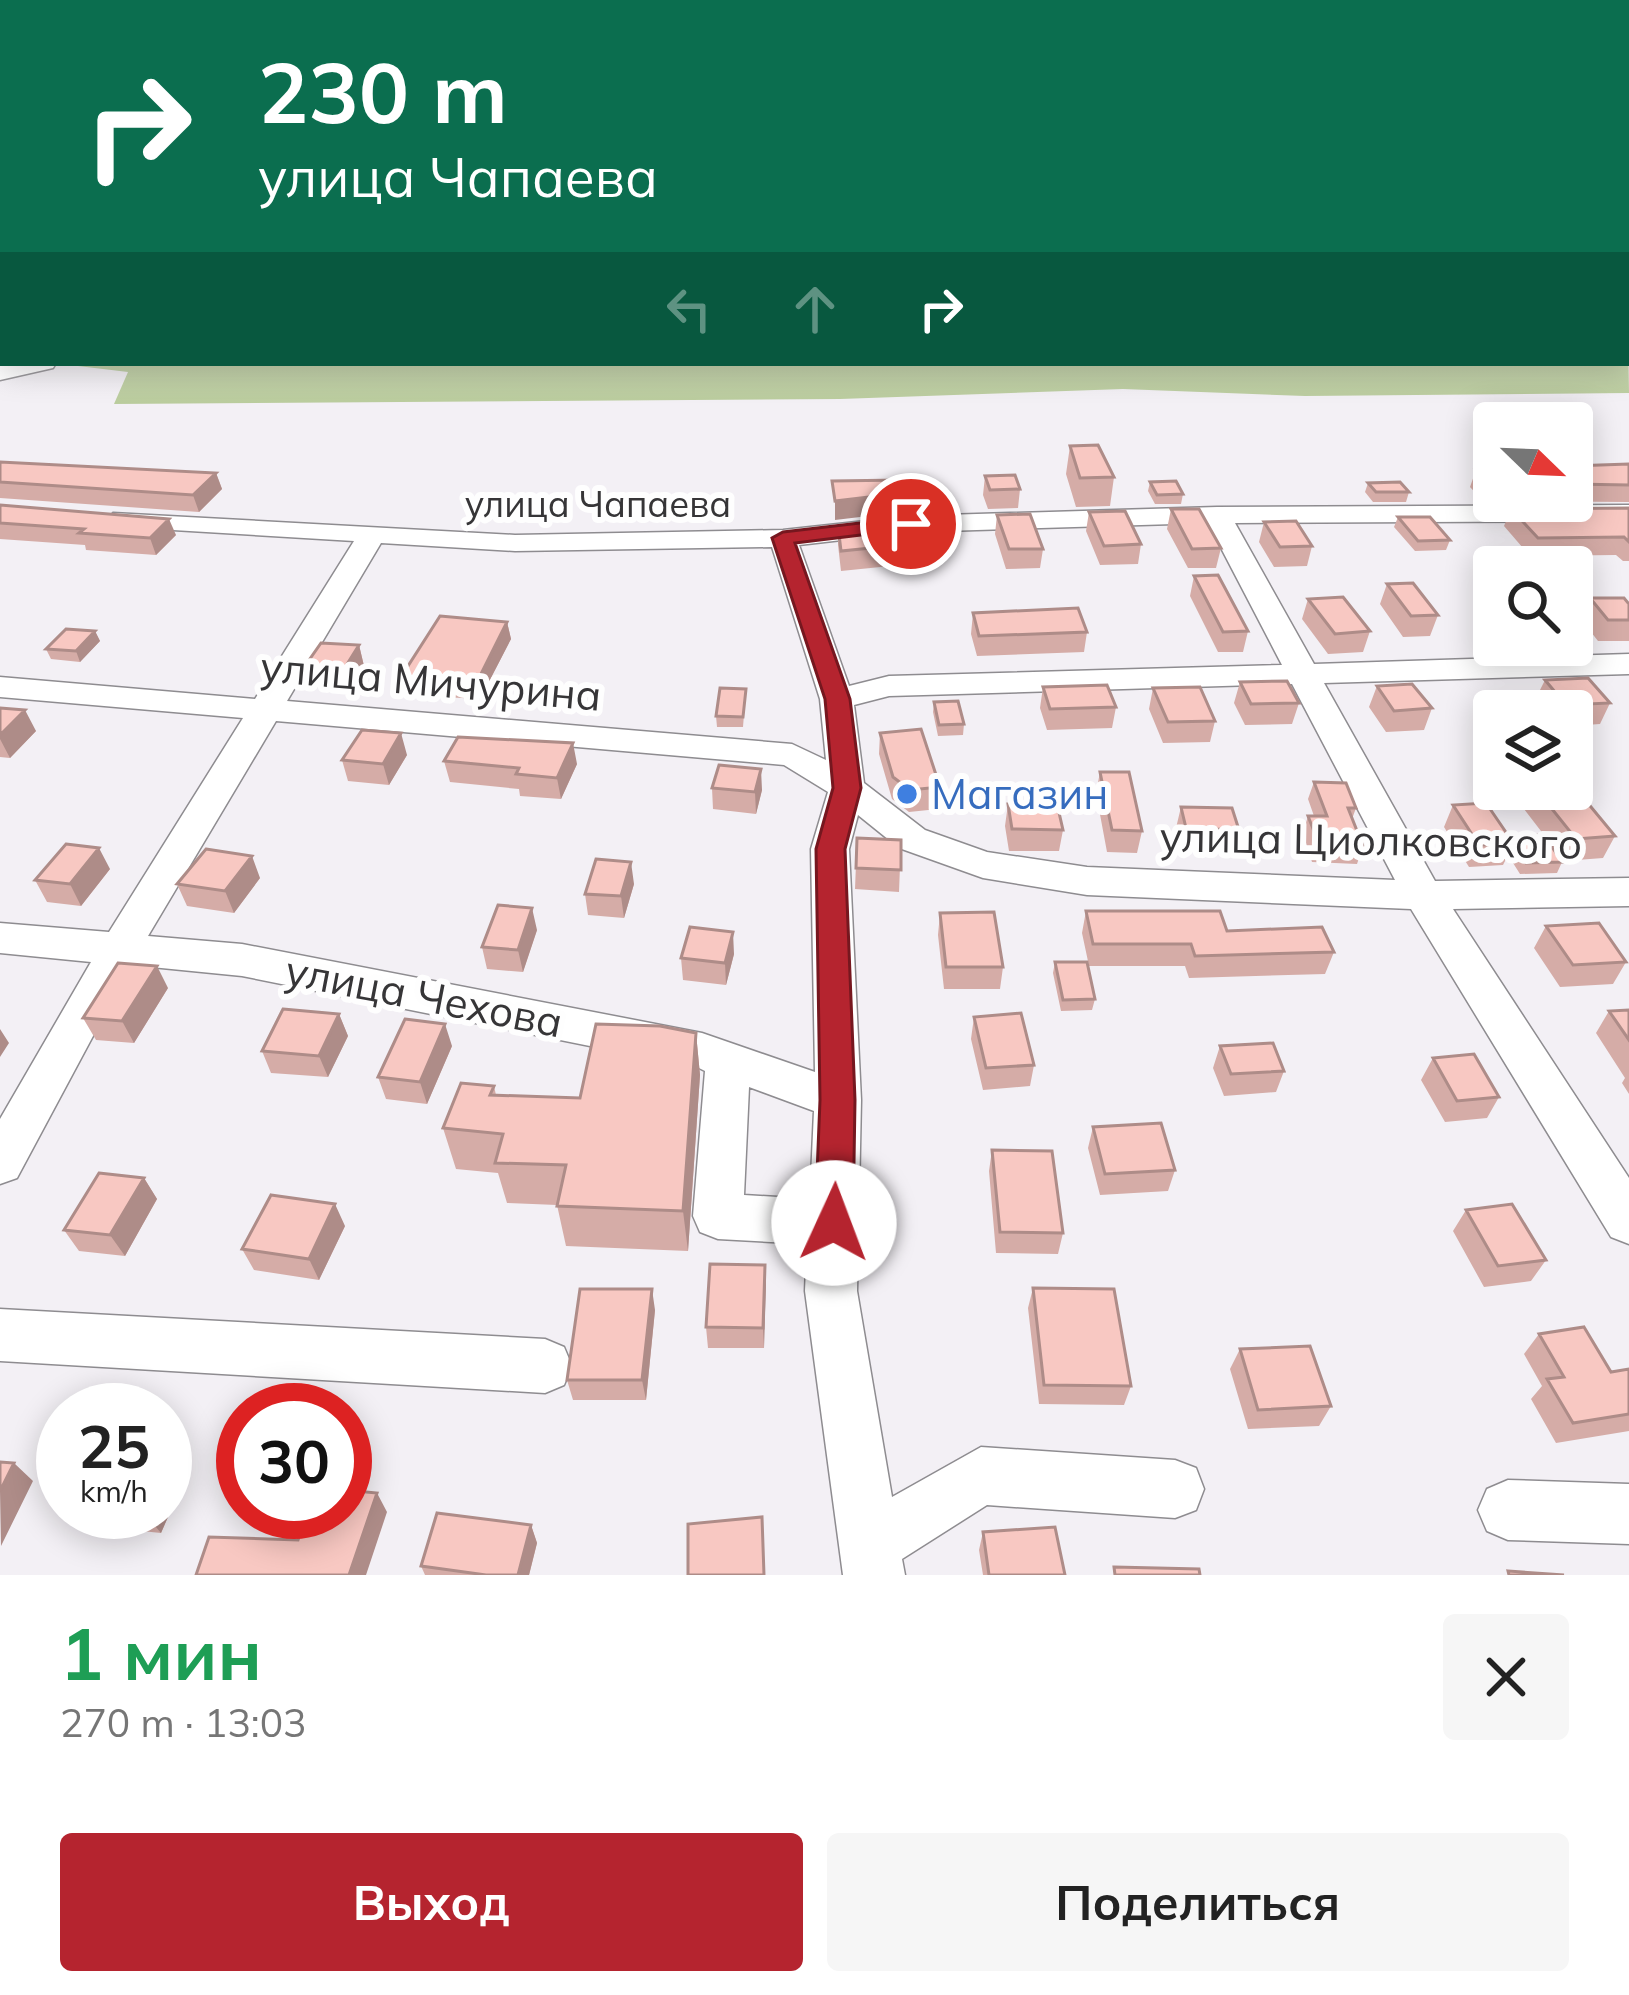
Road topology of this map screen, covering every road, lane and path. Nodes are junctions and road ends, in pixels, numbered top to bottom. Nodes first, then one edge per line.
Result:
1 (32, 366) edge
2 (0, 373) edge
3 (1629, 513) edge
4 (1217, 515) junction
5 (92, 516) edge
6 (370, 538) junction
7 (783, 538) junction
8 (1629, 664) edge
9 (1303, 675) junction
10 (0, 687) edge
11 (837, 699) junction
12 (260, 712) junction
13 (847, 788) junction
14 (1629, 892) edge
15 (1424, 895) junction
16 (0, 938) edge
17 (118, 950) junction
18 (728, 1060) junction
19 (838, 1100) junction
20 (0, 1163) edge
21 (1629, 1221) edge
22 (834, 1223) junction
23 (0, 1335) edge
24 (545, 1366) dead end
25 (1174, 1489) dead end
26 (1508, 1510) dead end
27 (1629, 1514) edge
28 (870, 1561) edge

1 - 2 street
3 - 4 street, улица Чапаева
4 - 7 street, улица Чапаева
4 - 9 street
5 - 6 street, улица Чапаева
6 - 7 street, улица Чапаева
6 - 12 street
7 - 11 street
8 - 9 street
9 - 11 street
9 - 15 street
10 - 12 street, улица Мичурина
11 - 13 street
12 - 13 street, улица Мичурина
12 - 17 street
13 - 15 street, улица Циолковского
13 - 19 street
14 - 15 street, улица Циолковского
15 - 21 street
16 - 17 street, улица Чехова
17 - 18 street, улица Чехова
17 - 20 street
18 - 19 street, улица Чехова
18 - 22 street
19 - 22 street
22 - 28 street
23 - 24 street
25 - 28 street
26 - 27 street

